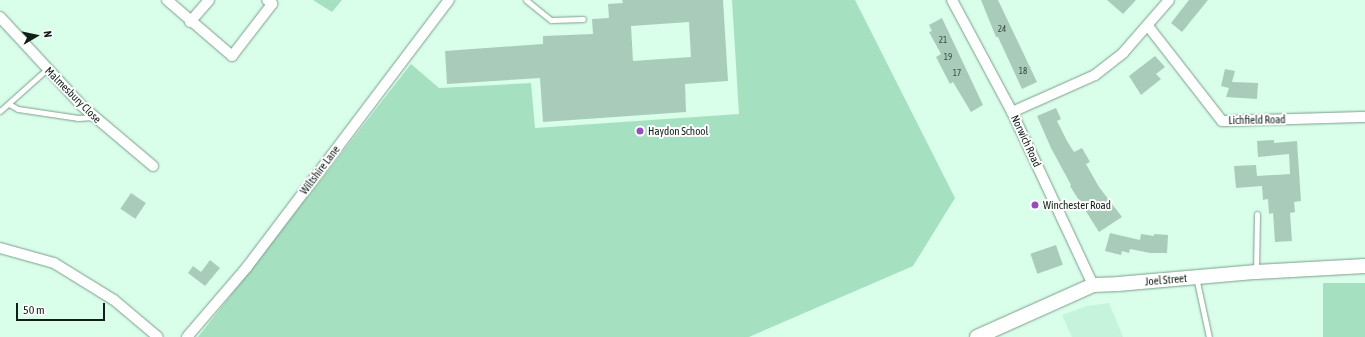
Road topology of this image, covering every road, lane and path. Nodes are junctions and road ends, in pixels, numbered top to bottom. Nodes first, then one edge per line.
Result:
1 (167, 0) edge
2 (209, 0) edge
3 (267, 0) edge
4 (449, 0) edge
5 (526, 0) edge
6 (952, 0) edge
7 (1169, 0) edge
8 (0, 17) edge
9 (583, 19) dead end
10 (190, 22) junction
11 (1148, 26) junction
12 (47, 69) junction
13 (9, 104) junction
14 (0, 111) edge
15 (1012, 112) junction
16 (94, 117) junction
17 (1365, 117) edge
18 (153, 166) dead end
19 (1256, 214) dead end
20 (0, 248) edge
21 (1365, 266) edge
22 (1256, 272) junction
23 (1196, 277) junction
24 (1093, 284) junction
25 (158, 337) edge
26 (187, 337) edge
27 (977, 337) edge
28 (1209, 337) edge

1 - 10 street
2 - 10 street
3 - 10 street
4 - 26 street, Wiltshire Lane
5 - 9 lane
6 - 15 street, Norwich Road
7 - 11 street
8 - 12 street, Malmesbury Close
11 - 15 street
11 - 17 street, Lichfield Road
12 - 13 lane
12 - 16 street, Malmesbury Close
13 - 14 lane
13 - 16 lane
15 - 24 street, Norwich Road
16 - 18 street, Malmesbury Close
19 - 22 lane
20 - 25 street
21 - 22 main road, Joel Street
22 - 23 main road, Joel Street
23 - 24 main road, Joel Street
23 - 28 lane
24 - 27 main road, Joel Street

